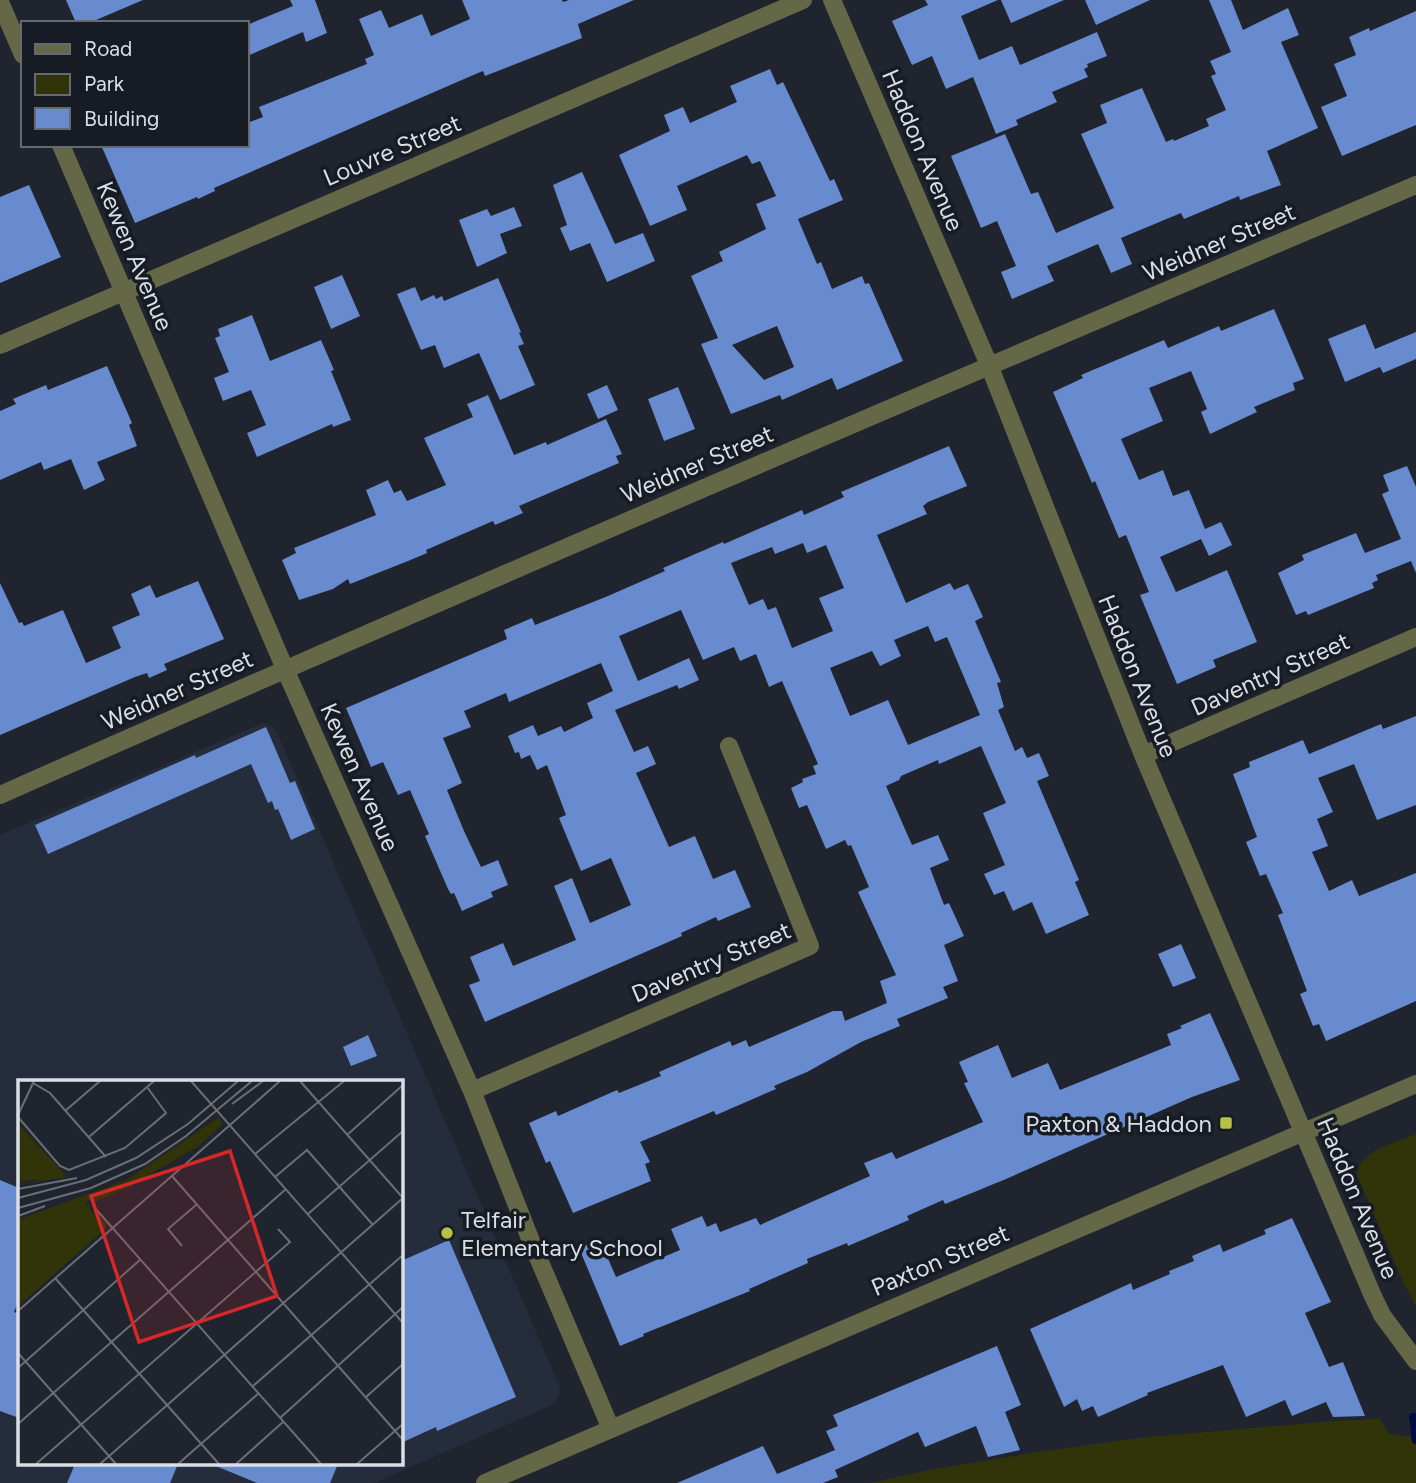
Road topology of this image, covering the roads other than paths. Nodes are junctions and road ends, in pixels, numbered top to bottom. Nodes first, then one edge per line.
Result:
1 (803, 0) edge
2 (832, 0) edge
3 (0, 2) edge
4 (21, 50) edge
5 (62, 147) edge
6 (1416, 185) edge
7 (124, 292) junction
8 (0, 345) edge
9 (989, 365) junction
10 (1416, 637) edge
11 (285, 669) junction
12 (729, 746) dead end
13 (1143, 755) junction
14 (0, 795) edge
15 (1416, 1084) edge
16 (472, 1091) junction
17 (1303, 1132) junction
18 (1416, 1361) edge
19 (611, 1429) junction
20 (485, 1483) edge

1 - 7 street, Louvre Street
2 - 9 street, Haddon Avenue
3 - 4 street
5 - 7 street, Kewen Avenue
6 - 9 street, Weidner Street
7 - 8 street, Louvre Street
7 - 11 street, Kewen Avenue
9 - 11 street, Weidner Street
9 - 13 street, Haddon Avenue
10 - 13 street, Daventry Street
11 - 14 street, Weidner Street
11 - 16 street, Kewen Avenue
12 - 16 street, Daventry Street
13 - 17 street, Haddon Avenue
15 - 17 street, Paxton Street
16 - 19 street, Kewen Avenue
17 - 18 street, Haddon Avenue
17 - 19 street, Paxton Street
19 - 20 street, Paxton Street

